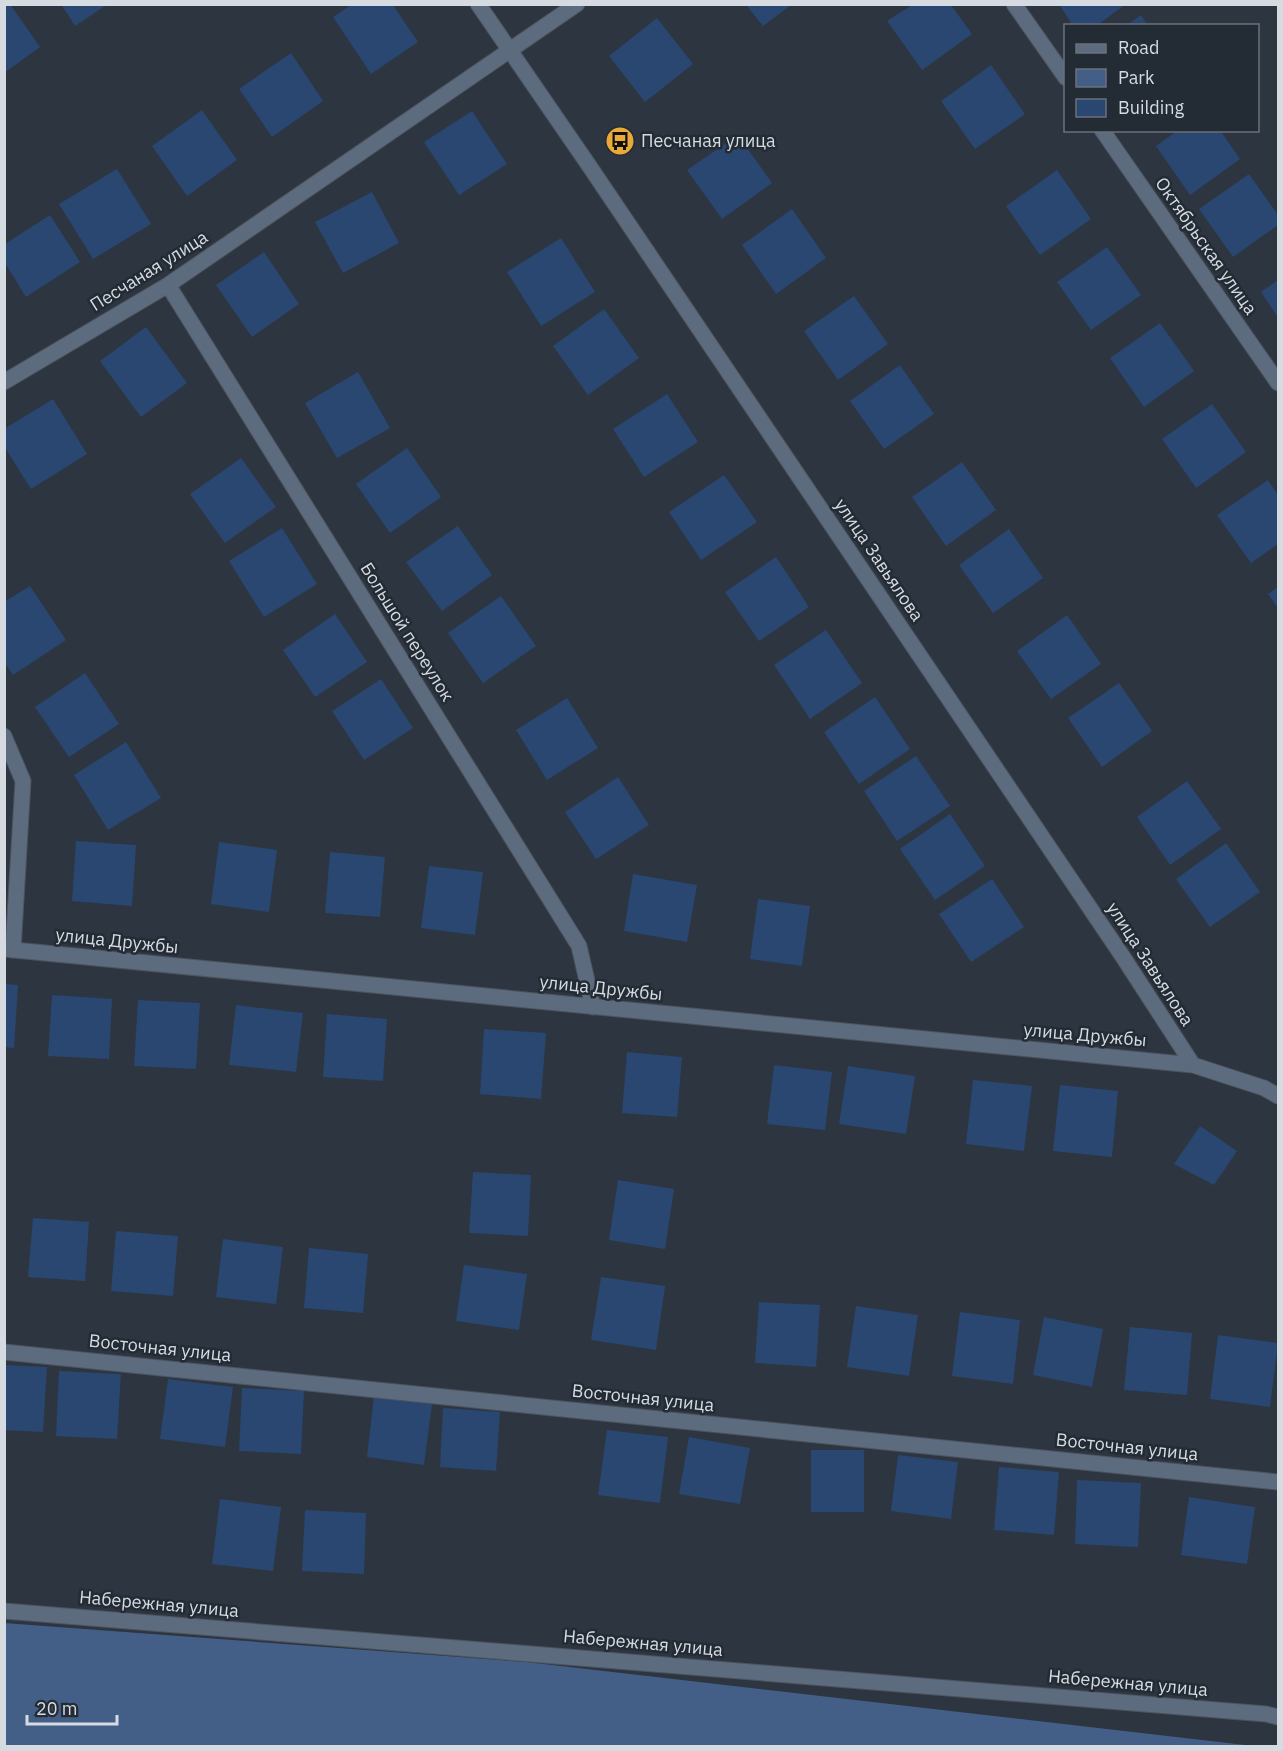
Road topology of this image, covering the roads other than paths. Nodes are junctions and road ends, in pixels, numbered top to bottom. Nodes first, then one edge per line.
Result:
1 (478, 4) edge
2 (577, 4) edge
3 (1014, 4) edge
4 (511, 51) junction
5 (1064, 77) edge
6 (1103, 132) edge
7 (168, 285) junction
8 (4, 382) edge
9 (1278, 383) edge
10 (4, 736) edge
11 (9, 950) edge
12 (593, 1007) junction
13 (1193, 1065) junction
14 (1278, 1096) edge
15 (4, 1352) edge
16 (1278, 1482) edge
17 (4, 1611) edge
18 (1278, 1717) edge

1 - 4 street, улица Завьялова
2 - 4 street, Песчаная улица
3 - 5 street
4 - 7 street, Песчаная улица
4 - 13 street, улица Завьялова
6 - 9 street, Октябрьская улица
7 - 8 street, Песчаная улица
7 - 12 street, Большой переулок
10 - 11 street
11 - 12 street, улица Дружбы
12 - 13 street, улица Дружбы
13 - 14 street
15 - 16 street, Восточная улица
17 - 18 street, Набережная улица

